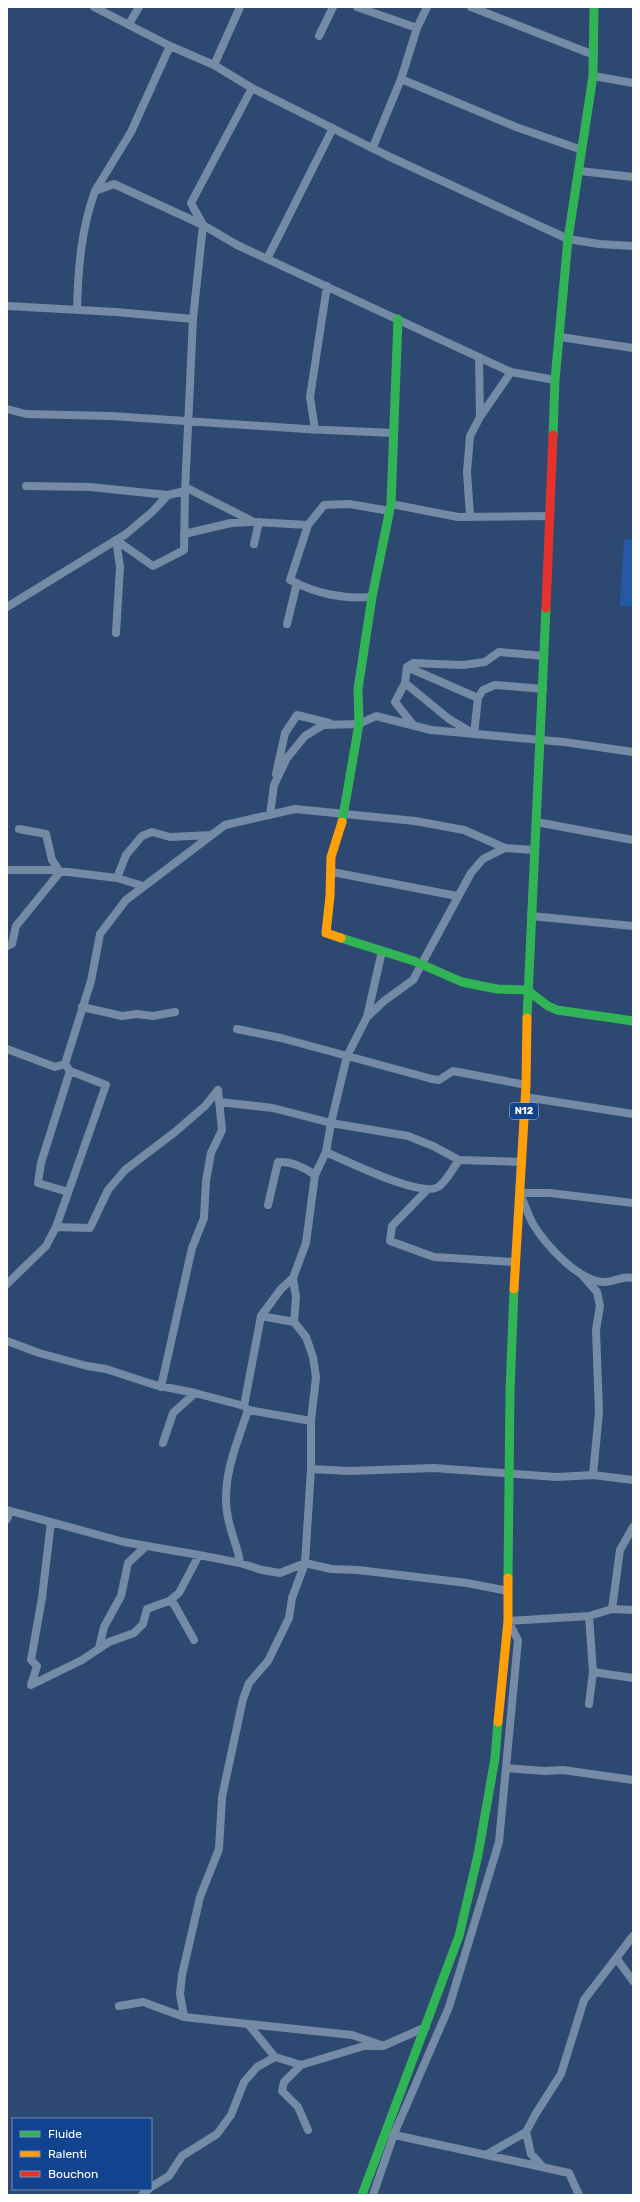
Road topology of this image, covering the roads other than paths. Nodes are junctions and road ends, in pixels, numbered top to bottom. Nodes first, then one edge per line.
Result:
1 (94, 7) edge
2 (139, 7) edge
3 (240, 7) edge
4 (332, 7) edge
5 (357, 7) edge
6 (427, 7) edge
7 (471, 7) edge
8 (594, 7) edge
9 (129, 24) junction
10 (417, 28) junction
11 (319, 36) dead end
12 (170, 46) junction
13 (594, 55) junction
14 (214, 65) junction
15 (593, 76) junction
16 (401, 79) junction
17 (633, 83) edge
18 (252, 88) junction
19 (333, 128) junction
20 (373, 147) junction
21 (582, 150) junction
22 (580, 171) junction
23 (633, 177) edge
24 (95, 191) junction
25 (203, 225) junction
26 (568, 239) junction
27 (633, 246) edge
28 (267, 258) junction
29 (327, 286) junction
30 (7, 306) edge
31 (77, 310) junction
32 (193, 319) junction
33 (398, 319) junction
34 (560, 338) junction
35 (633, 348) edge
36 (479, 357) junction
37 (511, 372) junction
38 (555, 380) junction
39 (7, 409) edge
40 (480, 417) junction
41 (189, 421) junction
42 (315, 430) junction
43 (392, 433) junction
44 (26, 486) dead end
45 (184, 491) junction
46 (168, 495) junction
47 (390, 508) junction
48 (470, 516) junction
49 (549, 516) junction
50 (256, 522) junction
51 (308, 525) junction
52 (184, 534) junction
53 (116, 540) junction
54 (254, 544) dead end
55 (296, 584) junction
56 (372, 597) junction
57 (7, 607) edge
58 (287, 624) dead end
59 (116, 633) dead end
60 (544, 656) junction
61 (407, 667) junction
62 (405, 683) junction
63 (542, 689) junction
64 (478, 698) junction
65 (359, 724) junction
66 (336, 725) junction
67 (414, 726) junction
68 (474, 734) junction
69 (538, 740) junction
70 (633, 752) edge
71 (274, 785) junction
72 (270, 815) junction
73 (343, 815) junction
74 (536, 822) junction
75 (19, 829) dead end
76 (211, 835) junction
77 (633, 840) edge
78 (505, 848) junction
79 (535, 850) junction
80 (7, 870) edge
81 (60, 872) junction
82 (332, 872) junction
83 (117, 878) junction
84 (143, 886) junction
85 (457, 896) junction
86 (531, 916) junction
87 (633, 926) edge
88 (7, 946) edge
89 (382, 951) junction
90 (422, 964) junction
91 (527, 990) junction
92 (82, 1007) junction
93 (175, 1012) dead end
94 (367, 1017) junction
95 (633, 1021) edge
96 (237, 1030) dead end
97 (7, 1049) edge
98 (347, 1056) junction
99 (65, 1064) junction
100 (70, 1071) junction
101 (526, 1085) junction
102 (525, 1097) junction
103 (219, 1102) junction
104 (633, 1114) edge
105 (331, 1124) junction
106 (326, 1152) junction
107 (459, 1160) junction
108 (522, 1162) junction
109 (315, 1175) junction
110 (427, 1190) junction
111 (68, 1192) junction
112 (520, 1193) junction
113 (633, 1203) edge
114 (268, 1205) dead end
115 (56, 1227) junction
116 (516, 1262) junction
117 (583, 1275) junction
118 (10, 1278) edge
119 (293, 1278) junction
120 (633, 1278) edge
121 (7, 1284) edge
122 (261, 1316) junction
123 (294, 1322) junction
124 (7, 1341) edge
125 (161, 1386) junction
126 (195, 1393) junction
127 (246, 1408) junction
128 (311, 1421) junction
129 (163, 1443) dead end
130 (311, 1469) junction
131 (509, 1473) junction
132 (593, 1475) junction
133 (633, 1480) edge
134 (8, 1511) edge
135 (7, 1519) edge
136 (51, 1522) junction
137 (633, 1527) edge
138 (145, 1547) junction
139 (199, 1554) junction
140 (240, 1563) junction
141 (305, 1563) junction
142 (508, 1591) junction
143 (169, 1601) junction
144 (612, 1609) junction
145 (633, 1610) edge
146 (589, 1616) junction
147 (508, 1621) junction
148 (194, 1640) dead end
149 (99, 1648) junction
150 (593, 1672) junction
151 (633, 1678) edge
152 (589, 1704) dead end
153 (506, 1768) junction
154 (633, 1780) edge
155 (633, 1936) edge
156 (617, 1958) junction
157 (633, 1981) edge
158 (120, 2006) dead end
159 (184, 2017) junction
160 (248, 2024) junction
161 (426, 2027) junction
162 (383, 2046) junction
163 (275, 2057) junction
164 (301, 2065) junction
165 (308, 2130) dead end
166 (526, 2132) junction
167 (390, 2134) junction
168 (486, 2155) junction
169 (543, 2167) junction
170 (152, 2187) edge
171 (362, 2195) edge
172 (373, 2195) edge
173 (580, 2195) edge

1 - 9 street
2 - 9 street
3 - 14 street
4 - 11 street
5 - 10 street
6 - 10 street
7 - 13 street
8 - 13 main road, N12
9 - 12 street
10 - 16 street
12 - 14 street
12 - 24 street
13 - 15 main road, N12
14 - 18 street
15 - 17 street
15 - 21 main road, N12
16 - 20 street
16 - 21 street
18 - 19 street
18 - 25 street
19 - 20 street
19 - 28 street
20 - 26 street
21 - 22 main road, N12
22 - 23 street
22 - 26 main road, N12
24 - 25 street
24 - 31 street
25 - 28 street
25 - 32 street
26 - 27 street
26 - 34 main road, N12
28 - 29 street
29 - 33 street
29 - 42 street
30 - 31 street
31 - 32 street
32 - 41 street
33 - 36 street
33 - 43 main road
34 - 35 street
34 - 38 main road, N12
36 - 37 street
36 - 40 street
37 - 38 street
37 - 40 street
38 - 49 main road, N12
39 - 41 street
40 - 48 street
41 - 42 street
41 - 45 street
42 - 43 street
43 - 47 main road
44 - 46 street
45 - 46 street
45 - 50 street
45 - 52 street
46 - 53 street
47 - 48 street
47 - 51 street
47 - 56 main road
48 - 49 street
49 - 60 main road, N12
50 - 51 street
50 - 52 street
50 - 54 street
51 - 55 street
52 - 53 street
53 - 57 street
53 - 59 street
55 - 56 street
55 - 58 street
56 - 65 main road
60 - 61 street
60 - 63 main road, N12
61 - 62 street
61 - 64 street
62 - 67 street
62 - 68 street
63 - 64 street
63 - 69 main road, N12
64 - 68 street
65 - 66 street
65 - 67 street
65 - 73 main road
66 - 71 street
66 - 71 street
67 - 68 street
68 - 69 street
69 - 70 street
69 - 74 main road, N12
71 - 72 street
72 - 73 street
72 - 76 street
73 - 78 street
73 - 82 main road
74 - 77 street
74 - 79 main road, N12
75 - 81 street
76 - 83 street
76 - 84 street
78 - 79 street
78 - 85 street
79 - 86 main road, N12
80 - 81 street
81 - 83 street
81 - 88 street
82 - 85 street
82 - 89 main road
83 - 84 street
84 - 92 street
85 - 90 street
86 - 87 street
86 - 91 main road, N12
89 - 90 main road
89 - 94 street
90 - 91 main road
90 - 94 street
91 - 95 main road
91 - 101 main road, N12
92 - 93 street
92 - 99 street
94 - 98 street
96 - 98 street
97 - 99 street
98 - 101 street
98 - 105 street
99 - 100 street
100 - 111 street
100 - 111 street
101 - 102 main road, N12
102 - 104 street
102 - 108 main road, N12
103 - 105 street
103 - 115 street
103 - 125 street
105 - 106 street
105 - 107 street
106 - 109 street
106 - 110 street
107 - 108 street
107 - 110 street
108 - 112 main road, N12
109 - 114 street
109 - 119 street
110 - 116 street
111 - 115 street
112 - 113 street
112 - 116 main road, N12
112 - 117 street
115 - 118 street
116 - 131 main road, N12
117 - 120 street
117 - 132 street
118 - 121 street
119 - 122 street
119 - 123 street
122 - 123 street
122 - 127 street
123 - 128 street
124 - 125 street
125 - 126 street
126 - 127 street
126 - 129 street
127 - 128 street
127 - 140 street
128 - 130 street
130 - 131 street
130 - 141 street
131 - 132 street
131 - 142 main road, N12
132 - 133 street
134 - 135 street
134 - 136 street
136 - 138 street
136 - 149 street
137 - 144 street
138 - 139 street
138 - 149 street
139 - 140 street
139 - 143 street
140 - 141 street
141 - 142 street
141 - 159 street
142 - 147 main road, N12
143 - 148 street
143 - 149 street
144 - 145 street
144 - 146 street
146 - 147 street
146 - 150 street
147 - 153 street
147 - 161 main road, N12
150 - 151 street
150 - 152 street
153 - 154 street
153 - 167 street
155 - 156 street
156 - 157 street
156 - 166 street
158 - 159 street
159 - 160 street
160 - 162 street
160 - 163 street
161 - 162 street
161 - 167 main road, N12
162 - 164 street
163 - 164 street
163 - 170 street
164 - 165 street
166 - 168 street
166 - 169 street
167 - 168 street
167 - 171 main road, N12
167 - 172 street
168 - 169 street
169 - 173 street

